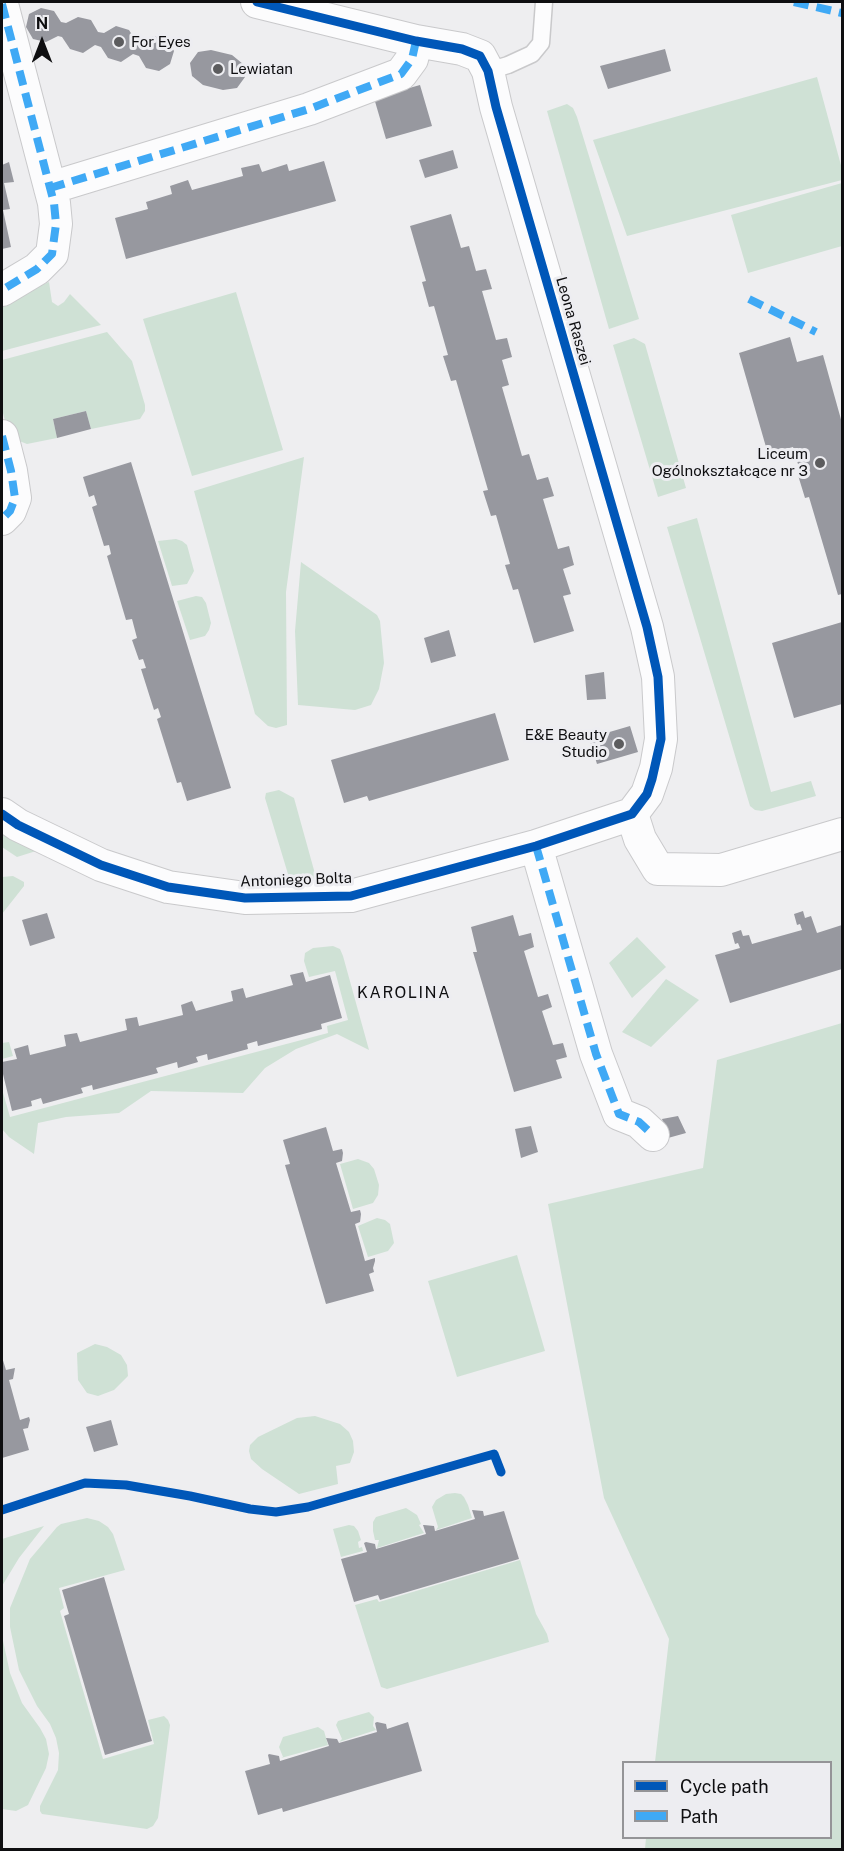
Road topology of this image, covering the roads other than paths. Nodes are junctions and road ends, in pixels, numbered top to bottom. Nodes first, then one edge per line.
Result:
1 (257, 2) edge
2 (544, 2) edge
3 (2, 4) edge
4 (416, 41) junction
5 (488, 71) junction
6 (50, 188) junction
7 (2, 290) edge
8 (2, 436) edge
9 (2, 519) edge
10 (2, 814) edge
11 (632, 814) junction
12 (843, 834) edge
13 (536, 846) junction
14 (653, 1135) dead end

1 - 4 street
2 - 5 lane
3 - 6 street
4 - 5 street
4 - 6 street
5 - 11 street, Leona Raszei
6 - 7 street
8 - 9 street
10 - 13 street, Antoniego Bolta
11 - 12 street
11 - 13 street, Antoniego Bolta
13 - 14 street

